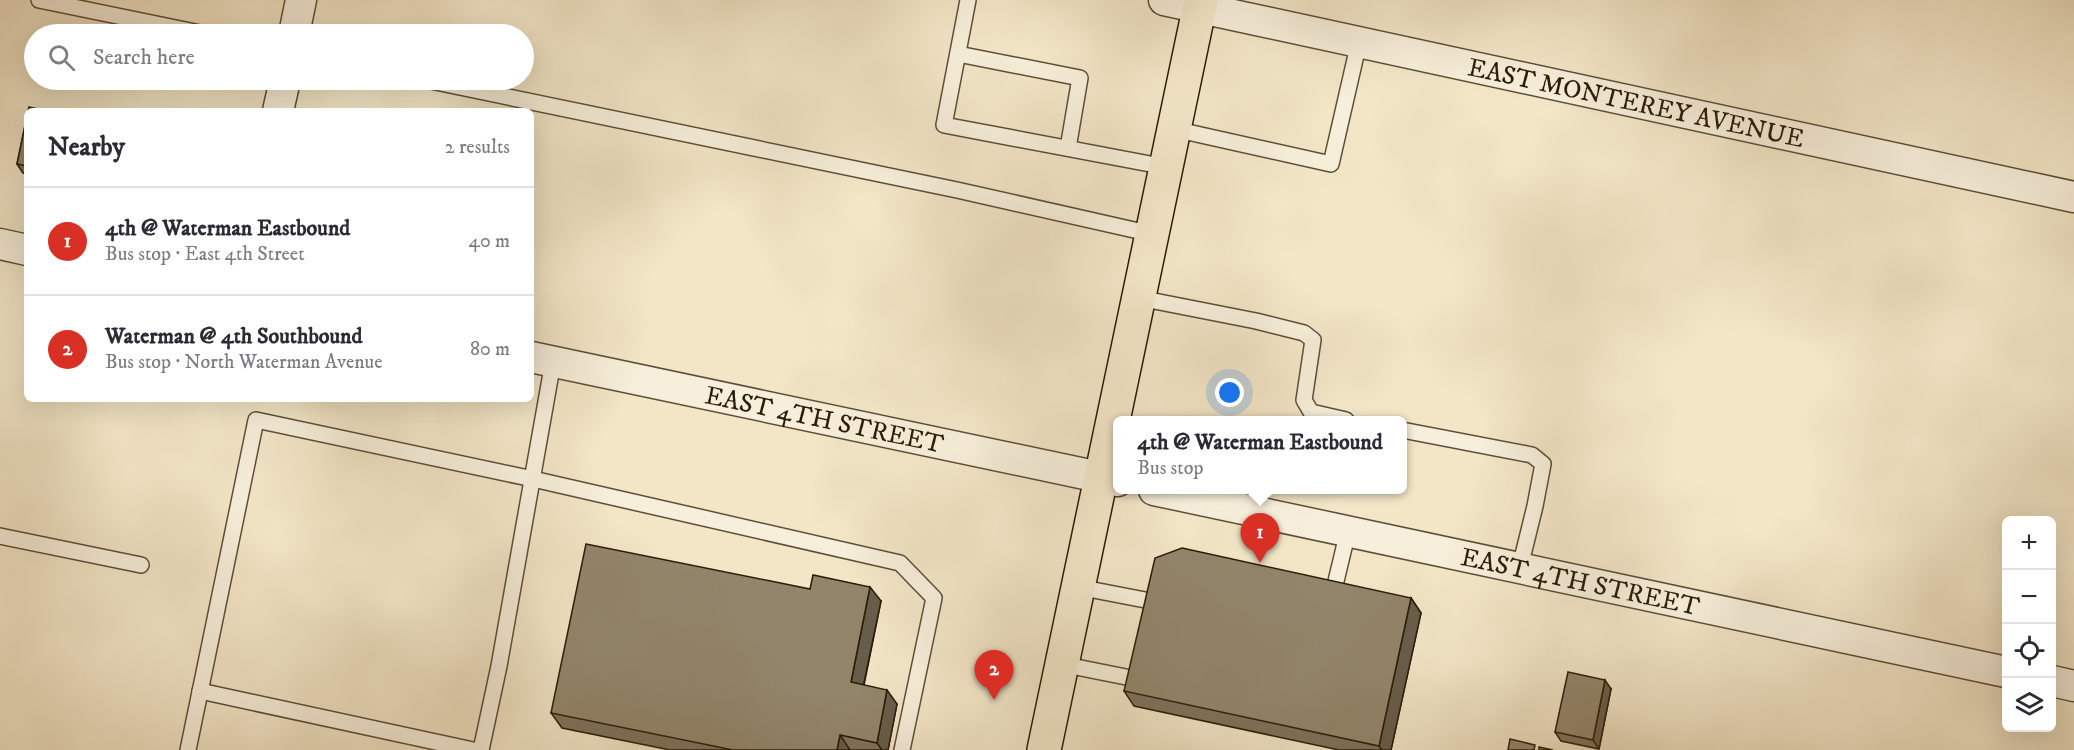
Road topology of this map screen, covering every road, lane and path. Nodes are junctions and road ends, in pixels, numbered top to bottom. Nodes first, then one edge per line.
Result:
1 (39, 0) edge
2 (301, 0) edge
3 (968, 0) edge
4 (1164, 0) edge
5 (1200, 4) edge
6 (156, 24) edge
7 (296, 24) edge
8 (1359, 42) junction
9 (958, 54) junction
10 (283, 90) edge
11 (474, 90) edge
12 (279, 108) edge
13 (1174, 129) junction
14 (1068, 148) junction
15 (1166, 167) junction
16 (2074, 197) edge
17 (1152, 234) junction
18 (0, 244) edge
19 (24, 249) edge
20 (1139, 298) junction
21 (542, 360) edge
22 (1120, 416) edge
23 (1328, 416) edge
24 (1407, 431) edge
25 (1113, 456) edge
26 (533, 479) junction
27 (1109, 480) edge
28 (1177, 494) edge
29 (1348, 531) junction
30 (0, 536) edge
31 (141, 565) dead end
32 (1520, 567) junction
33 (1078, 587) junction
34 (1183, 607) edge
35 (1327, 620) edge
36 (1061, 664) junction
37 (2002, 671) edge
38 (2056, 682) edge
39 (1160, 684) edge
40 (2074, 686) edge
41 (200, 690) junction
42 (188, 750) edge
43 (473, 750) edge
44 (481, 750) edge
45 (902, 750) edge
46 (1044, 750) edge

1 - 6 lane
2 - 7 street
3 - 9 lane
4 - 5 street, EAST MONTEREY AVENUE
5 - 8 street, EAST MONTEREY AVENUE
5 - 13 main road
8 - 13 lane
8 - 16 street, EAST MONTEREY AVENUE
9 - 14 lane
9 - 14 lane
10 - 12 street
11 - 17 lane
13 - 15 main road
14 - 15 lane
15 - 17 main road
17 - 20 main road
18 - 19 street
20 - 22 main road
20 - 23 lane
21 - 26 lane
21 - 27 street, EAST 4TH STREET
24 - 32 lane
25 - 27 main road
26 - 41 lane
26 - 44 lane
26 - 45 lane
27 - 33 main road
28 - 29 street, EAST 4TH STREET
29 - 32 street, EAST 4TH STREET
29 - 35 lane
30 - 31 lane
32 - 37 street, EAST 4TH STREET
33 - 34 lane
33 - 36 main road
36 - 39 lane
36 - 46 main road
38 - 40 street
41 - 42 lane
41 - 43 lane

